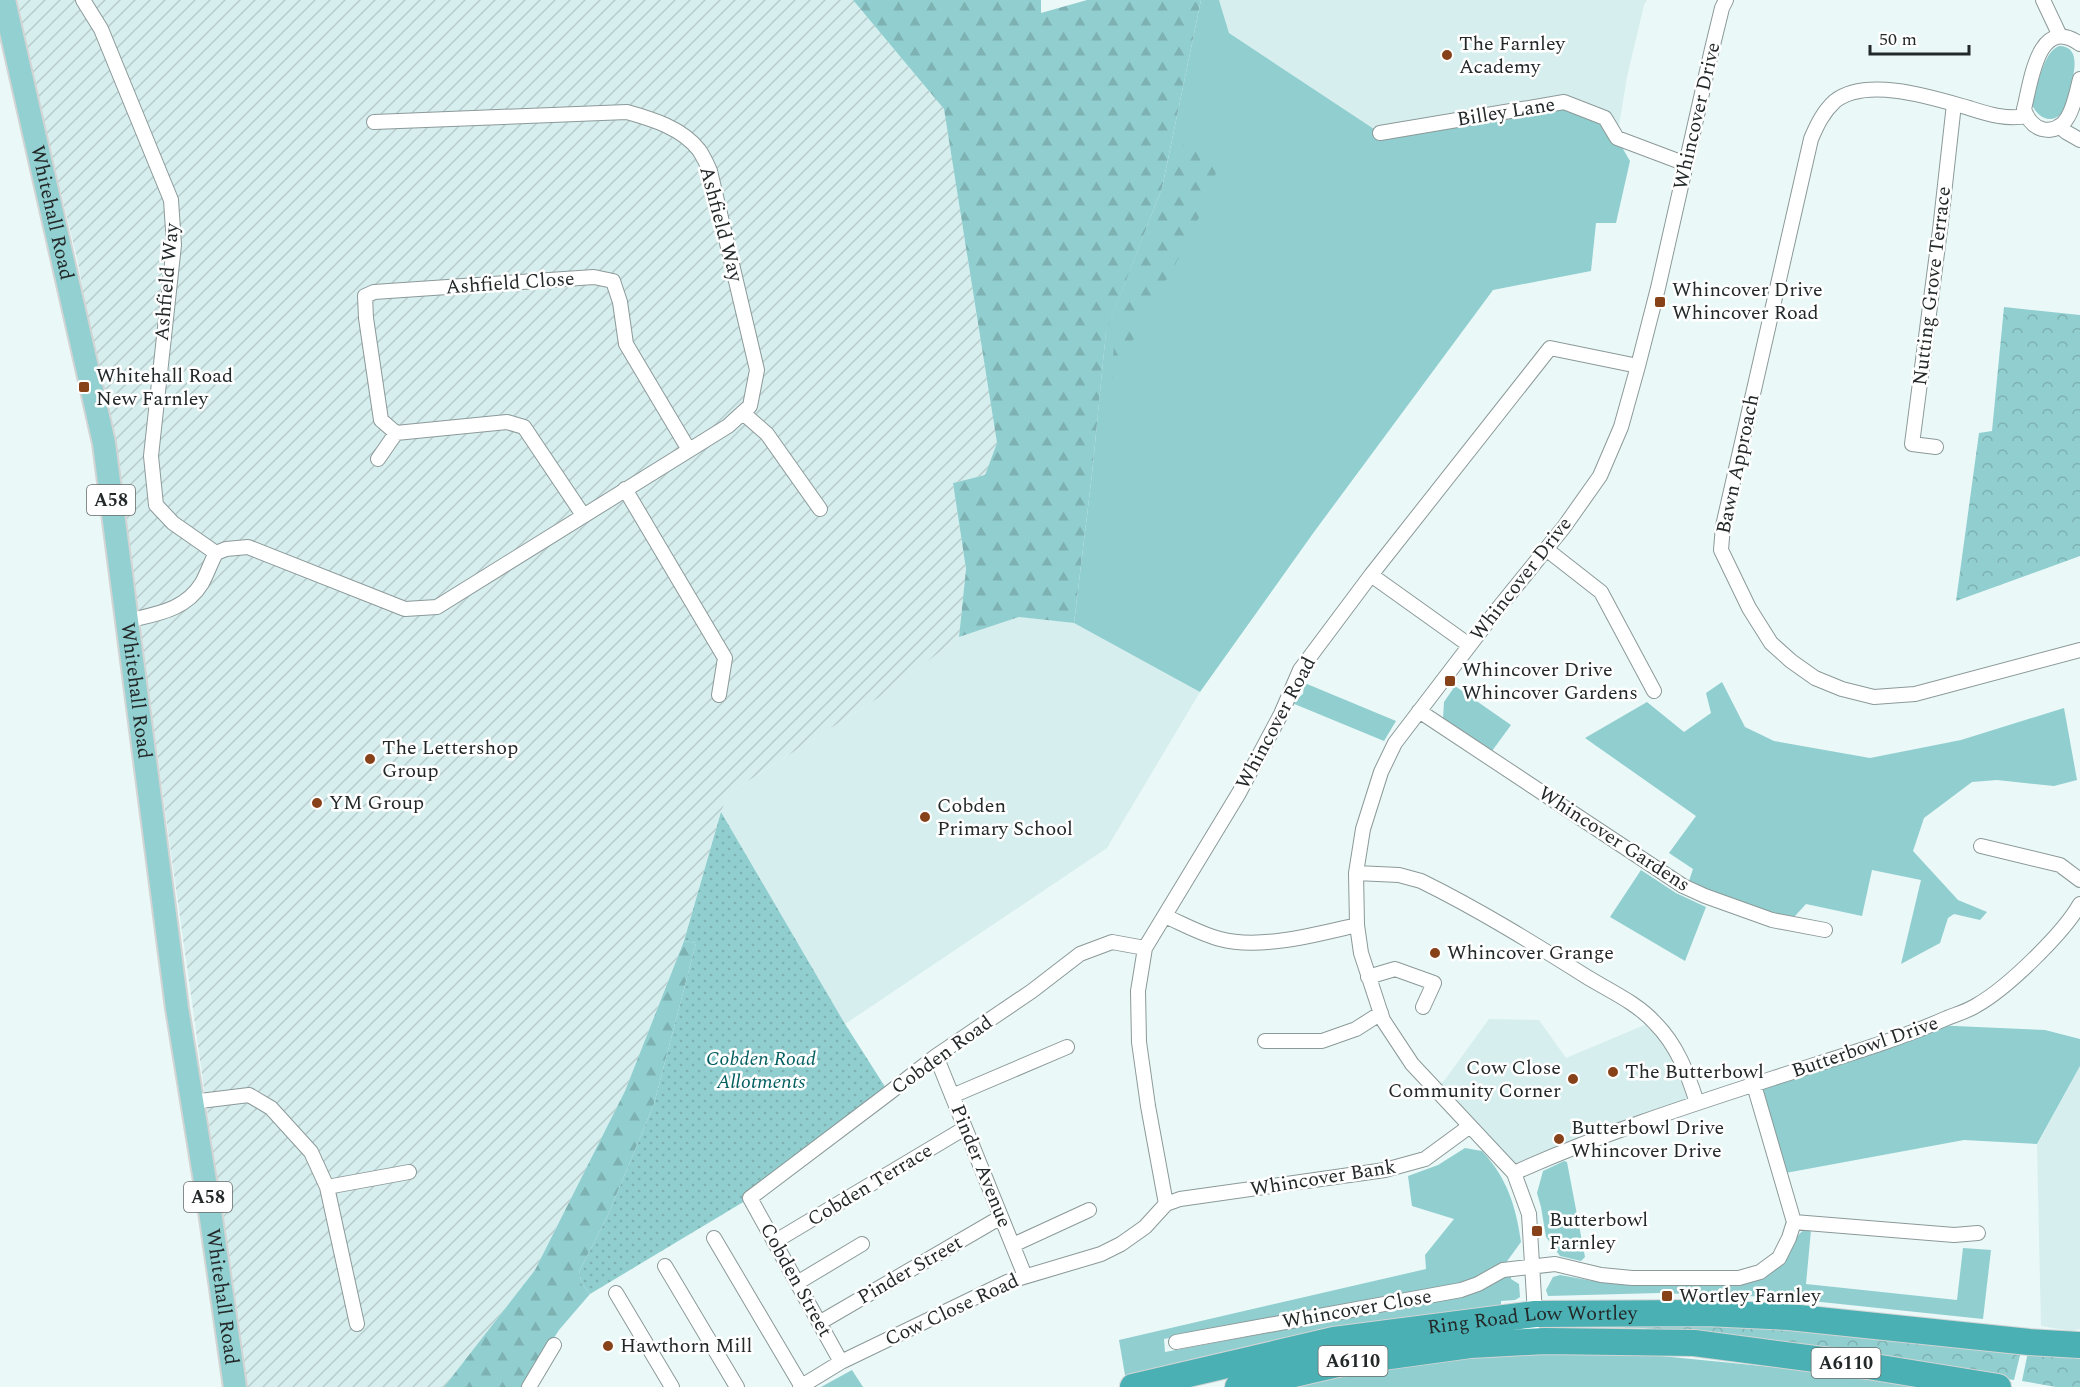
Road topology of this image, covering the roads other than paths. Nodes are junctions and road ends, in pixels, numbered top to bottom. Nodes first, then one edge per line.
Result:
1 (4, 0) edge
2 (83, 0) edge
3 (1726, 0) edge
4 (2043, 0) edge
5 (2060, 36) junction
6 (2080, 44) edge
7 (2080, 79) edge
8 (1954, 104) junction
9 (2027, 116) junction
10 (374, 122) dead end
11 (2060, 126) junction
12 (1380, 133) dead end
13 (2080, 140) edge
14 (1686, 164) junction
15 (1638, 366) junction
16 (743, 413) junction
17 (396, 433) junction
18 (1936, 447) dead end
19 (689, 450) junction
20 (378, 459) dead end
21 (625, 489) junction
22 (820, 509) dead end
23 (583, 515) junction
24 (1546, 549) junction
25 (216, 553) junction
26 (1371, 575) junction
27 (127, 621) junction
28 (1469, 645) junction
29 (2080, 650) edge
30 (1654, 691) dead end
31 (719, 695) dead end
32 (1419, 711) junction
33 (1981, 846) dead end
34 (1356, 873) junction
35 (2080, 880) edge
36 (2078, 913) edge
37 (1165, 916) junction
38 (1357, 925) junction
39 (1825, 930) dead end
40 (1145, 948) junction
41 (1368, 977) junction
42 (1423, 1007) dead end
43 (1381, 1013) junction
44 (1265, 1041) dead end
45 (1066, 1047) dead end
46 (936, 1056) junction
47 (1754, 1085) junction
48 (952, 1096) junction
49 (192, 1101) junction
50 (1697, 1103) junction
51 (1470, 1126) junction
52 (965, 1128) junction
53 (409, 1172) dead end
54 (1514, 1173) junction
55 (327, 1187) junction
56 (750, 1198) joint
57 (1166, 1204) junction
58 (1089, 1210) dead end
59 (1001, 1217) junction
60 (1794, 1222) junction
61 (1978, 1233) dead end
62 (714, 1238) dead end
63 (774, 1242) junction
64 (862, 1244) dead end
65 (1013, 1245) junction
66 (665, 1266) dead end
67 (1533, 1266) junction
68 (1025, 1276) junction
69 (797, 1282) junction
70 (616, 1293) dead end
71 (1535, 1314) junction
72 (819, 1323) junction
73 (357, 1324) dead end
74 (1570, 1341) junction
75 (1176, 1342) dead end
76 (1518, 1342) junction
77 (554, 1345) dead end
78 (2080, 1345) edge
79 (841, 1362) junction
80 (235, 1387) edge
81 (529, 1387) edge
82 (672, 1387) edge
83 (737, 1387) edge
84 (801, 1387) edge
85 (1133, 1387) edge
86 (1238, 1387) edge
87 (1998, 1387) edge

1 - 27 main road, Whitehall Road / A58
2 - 25 street, Ashfield Way
3 - 14 street, Whincover Drive
4 - 5 street
5 - 6 street
5 - 9 street
7 - 11 street
8 - 9 street
8 - 18 street, Nutting Grove Terrace
8 - 29 street, Bawn Approach
9 - 11 street
10 - 16 street, Ashfield Way
11 - 13 street
12 - 14 street, Billey Lane
14 - 15 street, Whincover Drive
15 - 24 street, Whincover Drive
15 - 26 street, Whincover Road
16 - 19 street
16 - 22 street
17 - 19 street, Ashfield Close
17 - 20 street
17 - 23 street
19 - 21 street
21 - 23 street
21 - 31 street
23 - 25 street
24 - 28 street, Whincover Drive
24 - 30 street
25 - 27 street
26 - 28 street
26 - 37 street, Whincover Road
27 - 49 main road, Whitehall Road / A58
28 - 32 street, Whincover Drive
32 - 34 street, Whincover Drive
32 - 39 street, Whincover Gardens
33 - 35 street
34 - 38 street, Whincover Drive
34 - 50 street
36 - 47 street, Butterbowl Drive
37 - 38 street
37 - 40 street, Whincover Road
38 - 41 street, Whincover Drive
40 - 46 street, Cobden Road
40 - 57 street, Whincover Road
41 - 42 street
41 - 43 street, Whincover Drive
43 - 44 street
43 - 51 street, Whincover Drive
45 - 48 street
46 - 48 street, Pinder Avenue
46 - 56 street, Cobden Road
47 - 50 street, Butterbowl Drive
47 - 60 street
48 - 52 street, Pinder Avenue
49 - 55 street
49 - 80 main road, Whitehall Road / A58
50 - 54 street, Butterbowl Drive
51 - 54 street, Whincover Drive
51 - 57 street, Whincover Bank
52 - 59 street, Pinder Avenue
52 - 63 street, Cobden Terrace
53 - 55 street
54 - 67 street, Whincover Drive
55 - 73 street
56 - 63 street, Cobden Street
57 - 68 street, Cow Close Road
58 - 65 street
59 - 65 street, Pinder Avenue
59 - 72 street, Pinder Street
60 - 61 street
60 - 67 street, Whincover Close
62 - 84 street
63 - 69 street, Cobden Street
64 - 69 street
65 - 68 street, Pinder Avenue
66 - 83 street
67 - 71 street, Whincover Drive
67 - 75 street, Whincover Close
68 - 79 street, Cow Close Road
69 - 72 street, Cobden Street
70 - 82 street
71 - 74 highway
71 - 76 street, Whincover Drive
71 - 78 highway, Ring Road Low Wortley / A6110
71 - 85 highway, Ring Road Low Wortley / A6110
72 - 79 street, Cobden Street
74 - 76 highway, Ring Road Low Wortley / A6110
74 - 87 highway, Ring Road Low Wortley / A6110
76 - 86 highway, Ring Road Low Wortley / A6110
77 - 81 street
79 - 84 street, Cow Close Road

